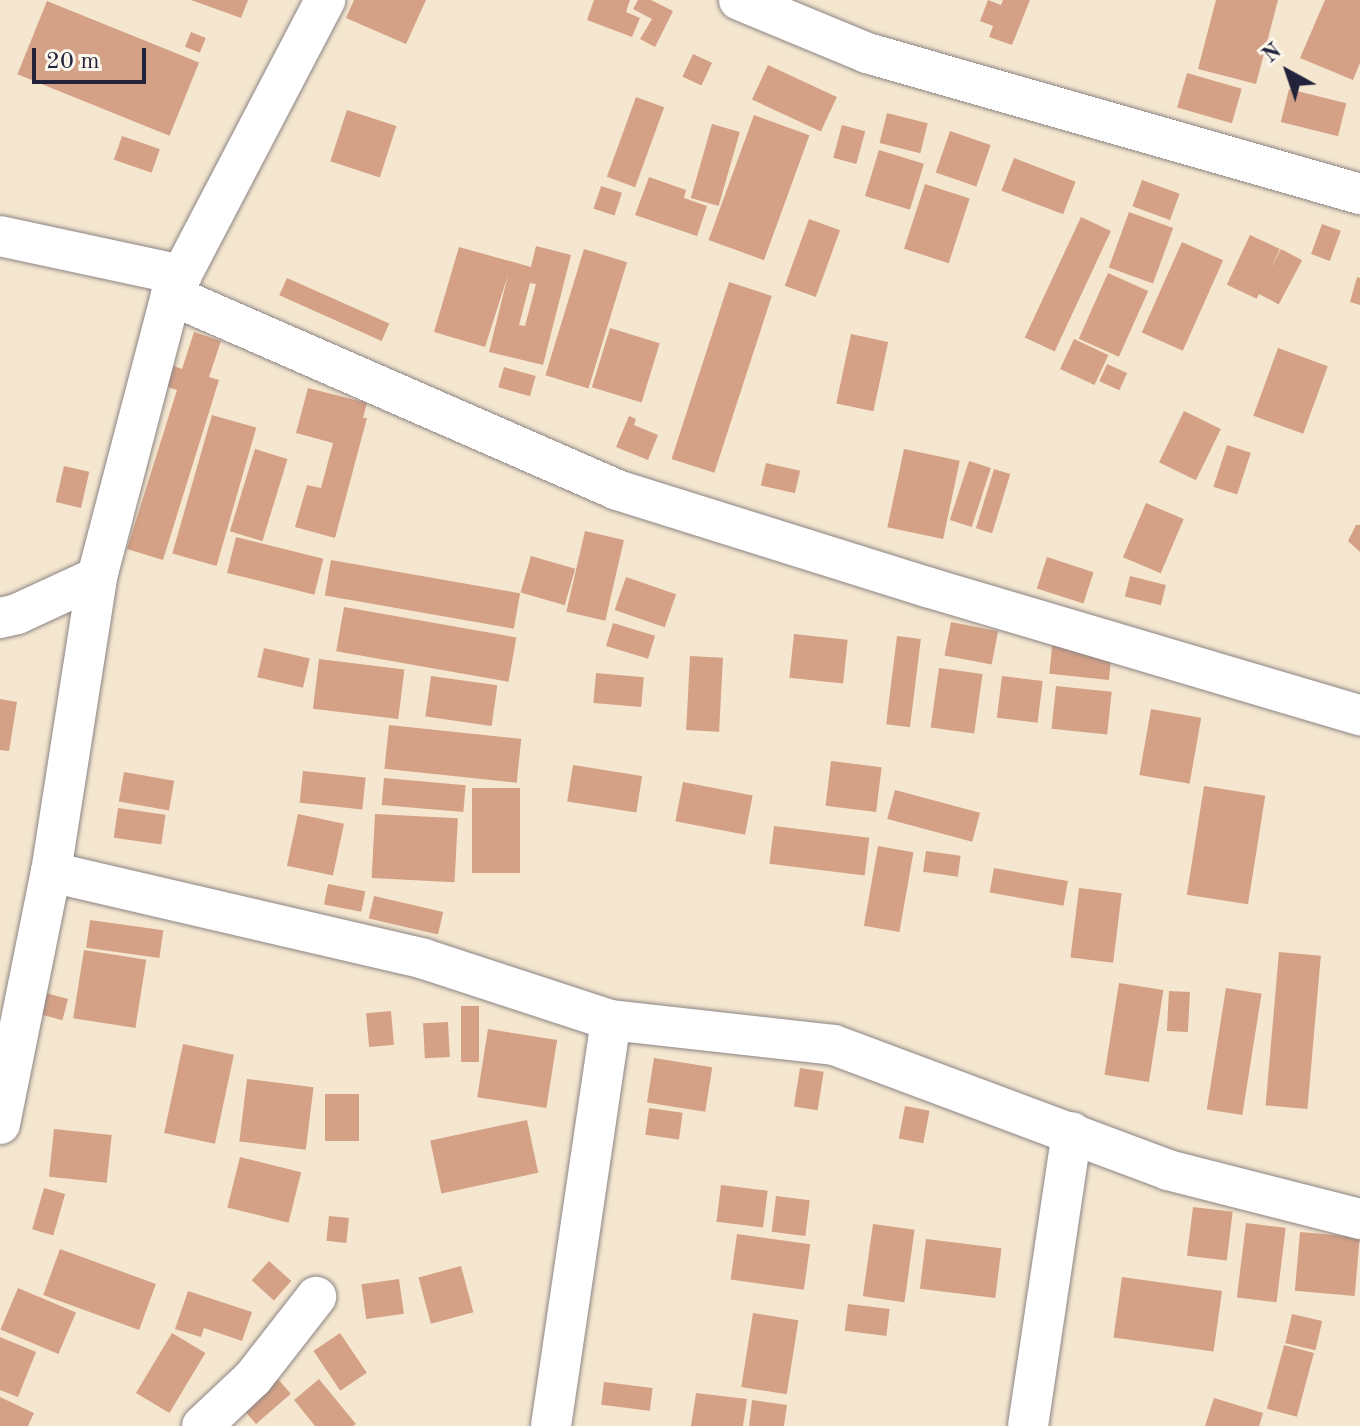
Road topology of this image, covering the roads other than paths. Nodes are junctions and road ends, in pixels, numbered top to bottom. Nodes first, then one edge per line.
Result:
1 (325, 0) edge
2 (739, 0) edge
3 (1360, 194) edge
4 (0, 236) edge
5 (177, 285) junction
6 (97, 577) junction
7 (0, 618) edge
8 (1360, 715) edge
9 (51, 872) junction
10 (611, 1020) junction
11 (0, 1124) edge
12 (1072, 1132) junction
13 (1360, 1219) edge
14 (316, 1297) dead end
15 (202, 1426) edge
16 (551, 1426) edge
17 (1028, 1426) edge

1 - 5 street
2 - 3 street
4 - 5 street
5 - 6 street
5 - 8 street
6 - 7 street
6 - 9 street
9 - 10 street
9 - 11 street
10 - 12 street
10 - 16 street
12 - 13 street
12 - 17 street
14 - 15 street

